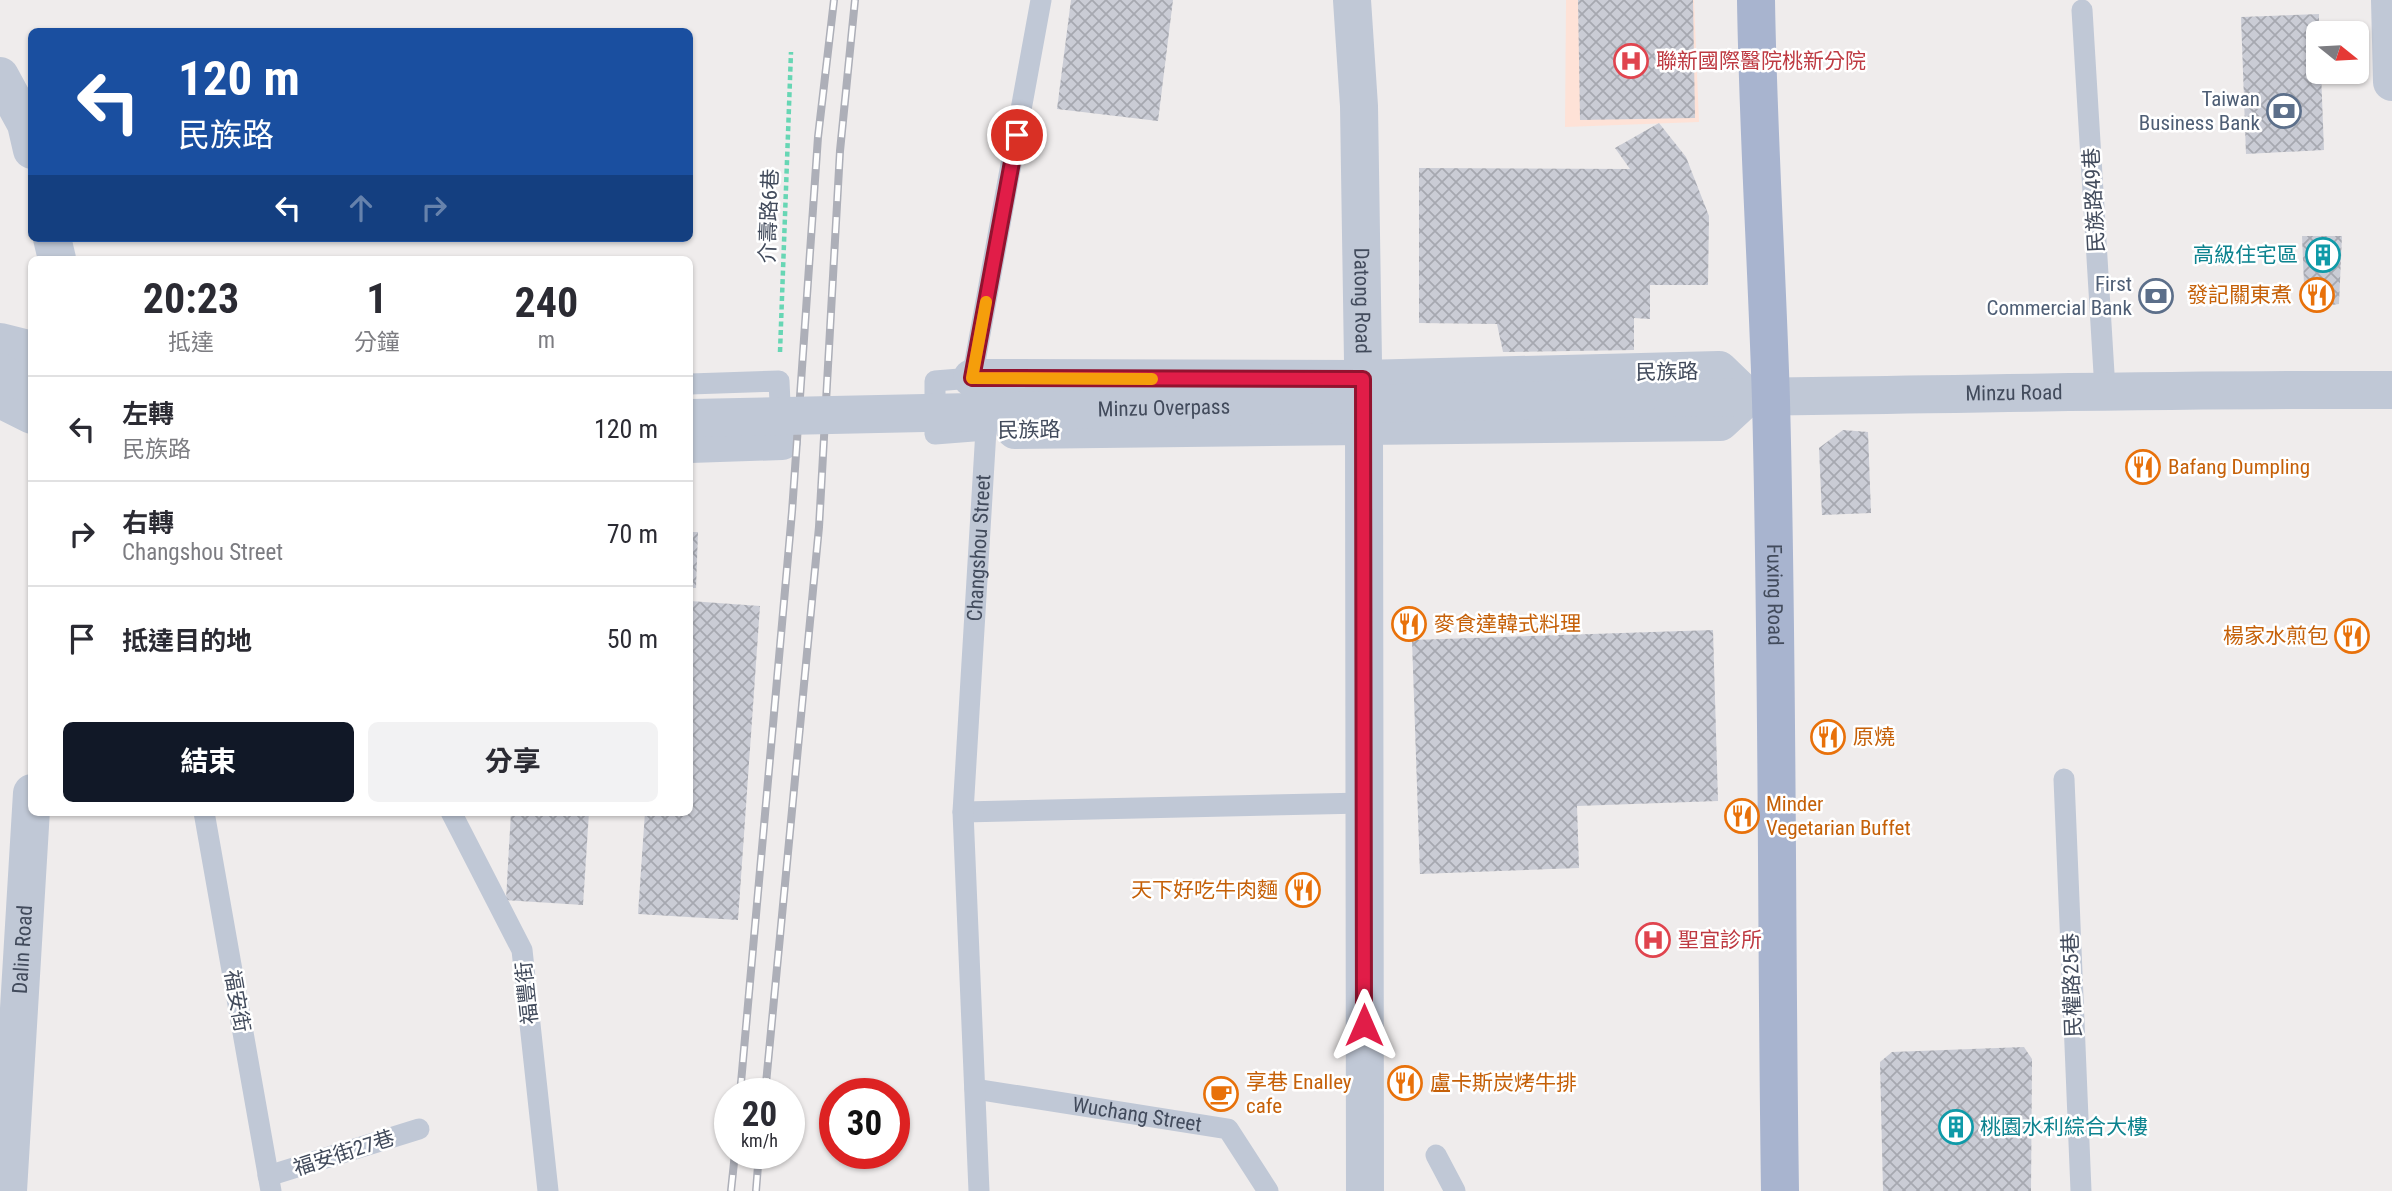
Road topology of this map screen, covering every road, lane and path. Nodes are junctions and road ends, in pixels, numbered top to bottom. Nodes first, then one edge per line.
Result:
1 (1041, 0) edge
2 (1352, 0) edge
3 (1756, 0) edge
4 (2390, 0) edge
5 (2082, 9) dead end
6 (791, 52) dead end
7 (0, 76) edge
8 (2392, 82) edge
9 (28, 133) edge
10 (0, 342) edge
11 (28, 349) edge
12 (0, 373) edge
13 (972, 378) junction
14 (1363, 379) junction
15 (779, 381) junction
16 (28, 383) edge
17 (693, 384) edge
18 (2105, 390) junction
19 (2392, 390) edge
20 (1638, 398) joint
21 (1759, 398) junction
22 (0, 399) edge
23 (28, 413) edge
24 (693, 418) edge
25 (1364, 426) junction
26 (28, 427) edge
27 (0, 428) edge
28 (986, 430) junction
29 (782, 441) joint
30 (693, 444) edge
31 (2064, 779) dead end
32 (1364, 803) junction
33 (962, 811) junction
34 (31, 816) edge
35 (205, 816) edge
36 (452, 816) edge
37 (975, 1089) junction
38 (419, 1129) dead end
39 (1436, 1155) dead end
40 (270, 1184) edge
41 (8, 1191) edge
42 (548, 1191) edge
43 (979, 1191) edge
44 (1268, 1191) edge
45 (1364, 1191) edge
46 (1455, 1191) edge
47 (1780, 1191) edge
48 (2081, 1191) edge

1 - 13 lane
2 - 14 street, Datong Road
3 - 21 main road, Fuxing Road
4 - 8 street
5 - 18 lane, 民族路49巷
6 - 15 path, 介壽路6巷
7 - 9 street
10 - 11 street
12 - 16 street
13 - 14 street, 民族路
13 - 28 lane
14 - 21 street, 民族路
14 - 25 street, Datong Road
15 - 17 lane
15 - 29 lane
18 - 19 street, Minzu Road
18 - 21 street, Minzu Road
20 - 21 street, Minzu Road
20 - 24 street, Minzu Overpass, bridge
21 - 25 street, 民族路
21 - 47 main road, Fuxing Road
22 - 23 street
25 - 28 street, 民族路
25 - 32 street, Datong Road
26 - 27 street
28 - 33 lane, Changshou Street
29 - 30 street
31 - 48 lane, 民權路25巷
32 - 33 lane
32 - 45 street, Datong Road
33 - 37 lane, Changshou Street
34 - 41 street, Dalin Road
35 - 40 lane, 福安街
36 - 42 lane, 福豐街
37 - 43 lane, Changshou Street
37 - 44 lane, Wuchang Street
38 - 40 lane, 福安街27巷
39 - 46 lane

